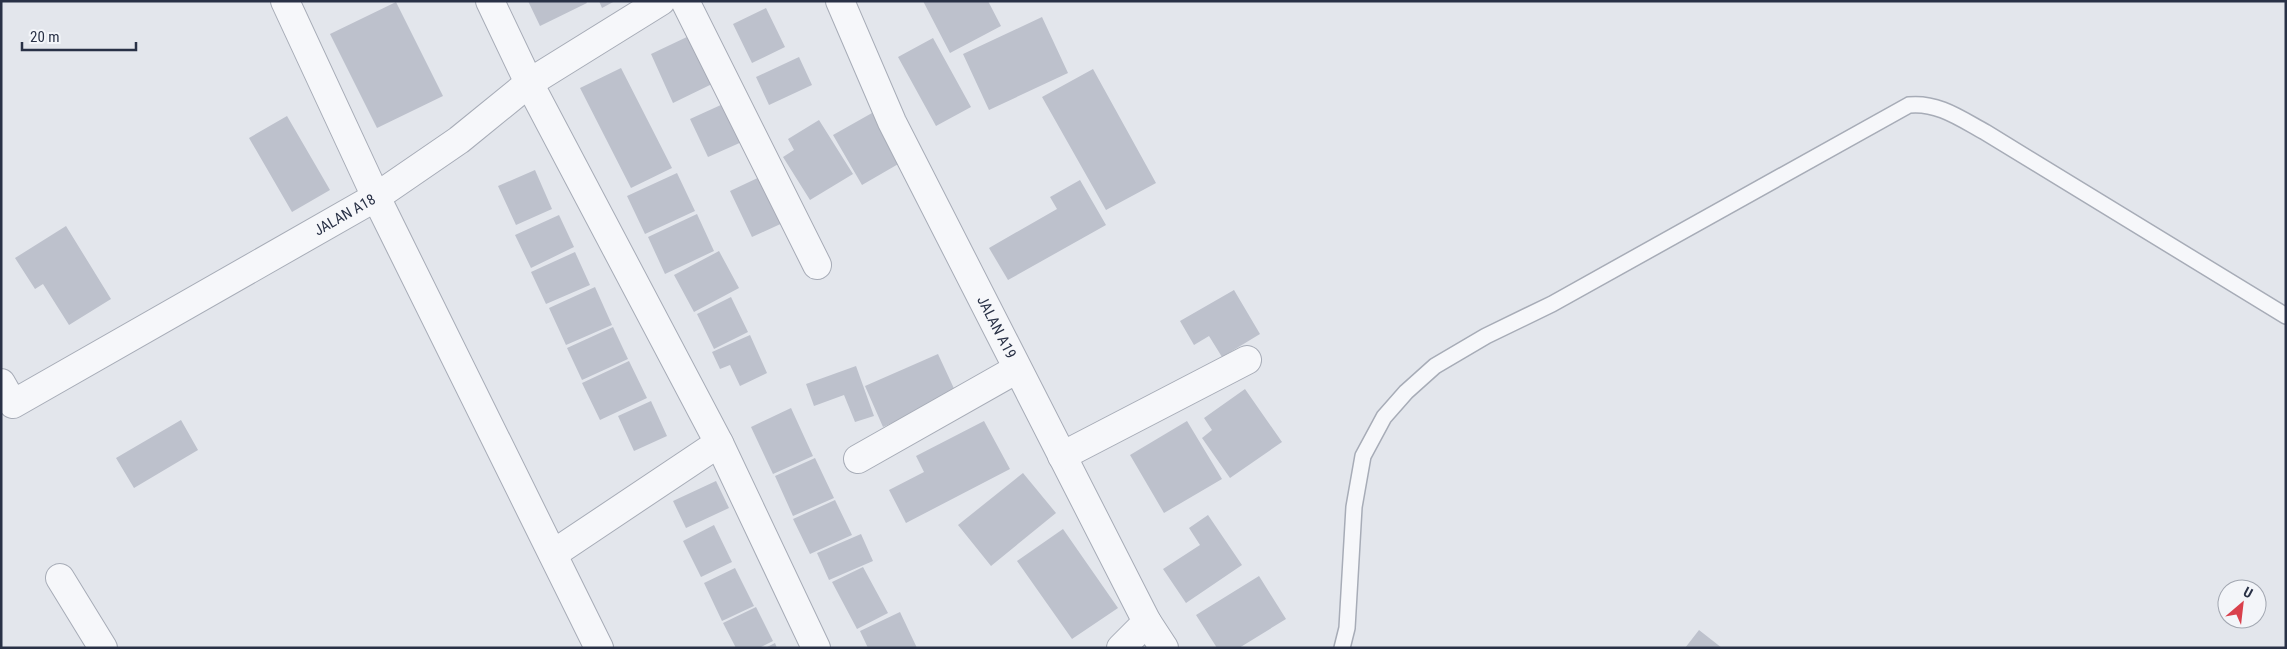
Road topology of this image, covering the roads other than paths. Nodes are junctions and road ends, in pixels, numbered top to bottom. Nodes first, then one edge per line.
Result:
1 (285, 1) edge
2 (490, 1) edge
3 (661, 1) edge
4 (685, 1) edge
5 (840, 1) edge
6 (529, 83) junction
7 (376, 197) junction
8 (817, 265) dead end
9 (2286, 316) edge
10 (1247, 360) dead end
11 (1017, 369) junction
12 (7, 394) edge
13 (719, 443) junction
14 (1062, 456) junction
15 (858, 459) dead end
16 (553, 554) junction
17 (60, 578) dead end
18 (1147, 622) junction
19 (103, 648) edge
20 (599, 648) edge
21 (816, 648) edge
22 (1121, 648) edge
23 (1164, 648) edge
24 (1342, 648) edge

1 - 7 street
2 - 6 street
3 - 6 street, JALAN A18
4 - 8 street
5 - 11 street, JALAN A19
6 - 7 street, JALAN A18
6 - 13 street
7 - 12 street, JALAN A18
7 - 16 street
9 - 24 lane
10 - 14 street
11 - 14 street, JALAN A19
11 - 15 street
13 - 16 street
13 - 21 street
14 - 18 street, JALAN A19
16 - 20 street
17 - 19 street
18 - 22 street
18 - 23 street, JALAN A19

